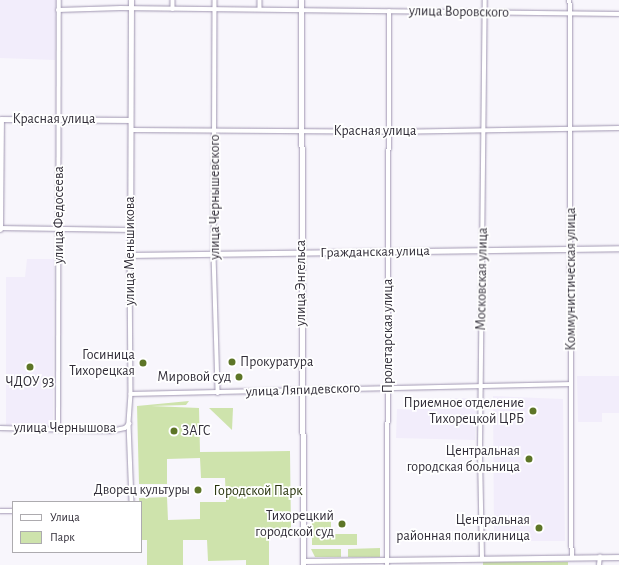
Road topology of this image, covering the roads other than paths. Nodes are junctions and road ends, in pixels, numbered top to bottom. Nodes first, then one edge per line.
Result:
1 (59, 0) edge
2 (131, 0) edge
3 (173, 0) edge
4 (215, 0) edge
5 (260, 0) edge
6 (301, 0) edge
7 (485, 0) edge
8 (570, 0) edge
9 (131, 8) junction
10 (174, 9) junction
11 (260, 9) junction
12 (301, 9) junction
13 (58, 10) junction
14 (215, 10) junction
15 (390, 12) junction
16 (485, 12) junction
17 (570, 14) junction
18 (619, 14) edge
19 (1, 119) edge
20 (59, 119) junction
21 (130, 120) junction
22 (571, 128) junction
23 (619, 128) edge
24 (131, 130) junction
25 (300, 130) junction
26 (484, 130) junction
27 (214, 131) junction
28 (388, 132) junction
29 (0, 228) edge
30 (59, 229) junction
31 (130, 230) junction
32 (619, 248) edge
33 (482, 250) junction
34 (571, 250) junction
35 (388, 252) junction
36 (301, 253) junction
37 (130, 255) junction
38 (214, 255) junction
39 (571, 384) junction
40 (481, 387) junction
41 (387, 388) junction
42 (302, 390) junction
43 (218, 393) junction
44 (131, 394) junction
45 (129, 424) junction
46 (0, 428) edge
47 (58, 429) junction
48 (132, 501) edge
49 (12, 511) edge
50 (0, 512) edge
51 (600, 557) junction
52 (619, 557) edge
53 (480, 558) junction
54 (572, 558) junction
55 (303, 563) edge
56 (387, 563) edge
57 (478, 565) edge
58 (599, 565) edge

1 - 13 street, улица Федосеева
2 - 9 main road, улица Меньшикова
3 - 10 street
4 - 14 street, улица Чернышевского
5 - 11 street
6 - 12 main road, улица Энгельса
7 - 16 street, Московская улица
8 - 17 street, Коммунистическая улица
9 - 10 street, улица Воровского
9 - 13 street, улица Воровского
9 - 21 main road, улица Меньшикова
10 - 14 street, улица Воровского
11 - 12 street, улица Воровского
11 - 14 street, улица Воровского
12 - 15 street, улица Воровского
12 - 25 main road, улица Энгельса
13 - 20 street, улица Федосеева
14 - 27 street, улица Чернышевского
15 - 16 street, улица Воровского
15 - 28 street, Пролетарская улица
16 - 17 street, улица Воровского
16 - 26 street, Московская улица
17 - 18 street, улица Воровского
17 - 22 street, Коммунистическая улица
19 - 20 main road, Красная улица
19 - 29 main road
20 - 21 main road, Красная улица
20 - 30 street, улица Федосеева
21 - 24 main road, улица Меньшикова
22 - 23 street, Красная улица
22 - 26 street, Красная улица
22 - 34 street, Коммунистическая улица
24 - 27 street, Красная улица
24 - 31 main road, улица Меньшикова
25 - 27 street, Красная улица
25 - 28 street, Красная улица
25 - 36 main road, улица Энгельса
26 - 28 street, Красная улица
26 - 33 street, Московская улица
27 - 38 street, улица Чернышевского
28 - 35 street, Пролетарская улица
29 - 30 street
30 - 31 street
30 - 47 street, улица Федосеева
31 - 37 main road, улица Меньшикова
32 - 34 main road, Гражданская улица
33 - 34 main road, Гражданская улица
33 - 35 main road, Гражданская улица
33 - 40 street, Московская улица
34 - 39 street, Коммунистическая улица
35 - 36 main road, Гражданская улица
35 - 41 street, Пролетарская улица
36 - 38 main road, Гражданская улица
36 - 42 main road, улица Энгельса
37 - 38 main road, Гражданская улица
37 - 44 street, улица Меньшикова
38 - 43 street, улица Чернышевского
39 - 40 street, улица Ляпидевского
39 - 54 street, Коммунистическая улица
40 - 41 street, улица Ляпидевского
40 - 53 street, Московская улица
41 - 42 street, улица Ляпидевского
41 - 56 street, Пролетарская улица
42 - 43 street, улица Ляпидевского
42 - 55 main road, улица Энгельса
43 - 44 street, улица Ляпидевского
44 - 45 street, улица Меньшикова
45 - 47 street, улица Чернышова
45 - 48 street, улица Меньшикова
46 - 47 street, улица Чернышова
49 - 50 street
51 - 52 main road
51 - 54 main road
51 - 58 street
53 - 54 main road
53 - 56 main road
53 - 57 street, Московская улица
55 - 56 main road

